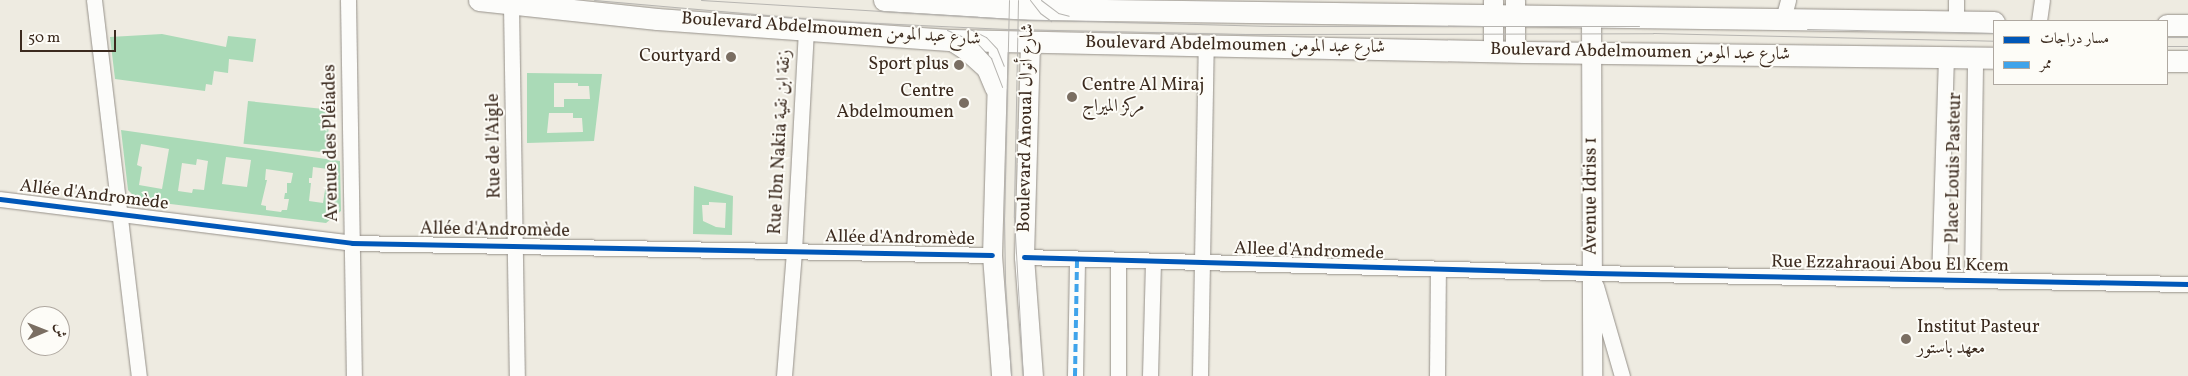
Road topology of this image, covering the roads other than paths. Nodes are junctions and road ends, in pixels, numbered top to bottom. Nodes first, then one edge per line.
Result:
1 (94, 0) edge
2 (348, 0) edge
3 (478, 0) edge
4 (884, 0) edge
5 (1956, 0) edge
6 (2042, 0) edge
7 (512, 4) junction
8 (999, 4) edge
9 (1031, 4) edge
10 (1061, 5) edge
11 (1249, 6) edge
12 (1371, 7) edge
13 (1493, 8) edge
14 (1515, 8) edge
15 (1786, 10) edge
16 (1591, 17) junction
17 (2039, 20) edge
18 (1956, 21) junction
19 (1993, 22) edge
20 (2168, 25) edge
21 (2188, 25) edge
22 (806, 29) junction
23 (952, 40) junction
24 (998, 41) junction
25 (1030, 42) junction
26 (1206, 46) junction
27 (1493, 51) junction
28 (1515, 51) junction
29 (1591, 52) junction
30 (1946, 57) junction
31 (1985, 58) edge
32 (2168, 60) edge
33 (2188, 61) edge
34 (996, 87) junction
35 (0, 199) edge
36 (120, 212) junction
37 (352, 243) junction
38 (515, 245) junction
39 (794, 251) junction
40 (992, 255) junction
41 (1024, 258) junction
42 (1077, 259) junction
43 (1118, 260) junction
44 (1153, 261) junction
45 (1201, 262) junction
46 (1438, 269) junction
47 (1592, 273) junction
48 (1939, 279) junction
49 (1972, 280) junction
50 (2188, 284) edge
51 (139, 376) edge
52 (354, 376) edge
53 (517, 376) edge
54 (784, 376) edge
55 (1001, 376) edge
56 (1032, 376) edge
57 (1075, 376) edge
58 (1118, 376) edge
59 (1150, 376) edge
60 (1200, 376) edge
61 (1437, 376) edge
62 (1592, 376) edge
63 (1622, 376) edge

1 - 36 street
2 - 37 street, Avenue des Pléiades
3 - 7 main road, Boulevard Abdelmoumen شارع عبد المومن
4 - 8 main road, Boulevard Abdelmoumen شارع عبد المومن
5 - 18 street
6 - 17 street
7 - 22 main road, Boulevard Abdelmoumen شارع عبد المومن
7 - 38 street, Rue de l'Aigle
8 - 9 main road, Boulevard Abdelmoumen شارع عبد المومن
8 - 24 main road, Boulevard Anoual شارع أنوال
9 - 10 main road, Boulevard Abdelmoumen شارع عبد المومن
9 - 25 main road, Boulevard Anoual شارع أنوال
10 - 11 main road, Boulevard Abdelmoumen شارع عبد المومن
11 - 12 main road, Boulevard Abdelmoumen شارع عبد المومن
12 - 13 main road, Boulevard Abdelmoumen شارع عبد المومن
13 - 14 main road, Boulevard Abdelmoumen شارع عبد المومن
13 - 27 street
14 - 16 main road, Boulevard Abdelmoumen شارع عبد المومن
14 - 28 street
15 - 16 main road, Boulevard Abdelmoumen شارع عبد المومن
15 - 18 main road, Boulevard Abdelmoumen شارع عبد المومن
16 - 29 street, Avenue Idriss 1
18 - 19 main road, Boulevard Abdelmoumen شارع عبد المومن
20 - 21 main road
22 - 23 main road, Boulevard Abdelmoumen شارع عبد المومن
22 - 39 street, Rue Ibn Nakia زنقة ابن نقية
23 - 24 main road, Boulevard Abdelmoumen شارع عبد المومن
23 - 34 main road
24 - 25 main road, Boulevard Abdelmoumen شارع عبد المومن
24 - 34 street, Boulevard Anoual شارع أنوال
25 - 26 main road, Boulevard Abdelmoumen شارع عبد المومن
25 - 41 street, Boulevard Anoual شارع أنوال
26 - 27 main road, Boulevard Abdelmoumen شارع عبد المومن
26 - 45 street
27 - 28 main road, Boulevard Abdelmoumen شارع عبد المومن
28 - 29 main road, Boulevard Abdelmoumen شارع عبد المومن
29 - 30 main road, Boulevard Abdelmoumen شارع عبد المومن
29 - 47 street, Avenue Idriss 1
30 - 31 main road, Boulevard Abdelmoumen شارع عبد المومن
30 - 48 street
31 - 49 street, Place Louis Pasteur
32 - 33 main road
34 - 40 street, Boulevard Anoual شارع أنوال
35 - 36 street, Allée d'Andromède
36 - 37 street, Allée d'Andromède
36 - 51 street
37 - 38 street, Allée d'Andromède
37 - 52 street, Avenue des Pléiades
38 - 39 street, Allée d'Andromède
38 - 53 street, Rue de l'Aigle
39 - 40 street, Allée d'Andromède
39 - 54 street, Rue Ibn Nakia زنقة ابن نقية
40 - 55 street, Boulevard Anoual شارع أنوال
41 - 42 street, Allee d'Andromede
41 - 56 street, Boulevard Anoual شارع أنوال
42 - 43 street, Allee d'Andromede
42 - 57 street
43 - 44 street, Allee d'Andromede
43 - 58 street
44 - 45 street, Allee d'Andromede
44 - 59 street
45 - 46 street, Allee d'Andromede
45 - 60 street
46 - 47 street, Allee d'Andromede
46 - 61 street
47 - 48 street, Rue Ezzahraoui Abou El Kcem
47 - 62 street, Avenue Idriss 1
47 - 63 street
48 - 49 street, Rue Ezzahraoui Abou El Kcem
49 - 50 street, Rue Ezzahraoui Abou El Kcem

